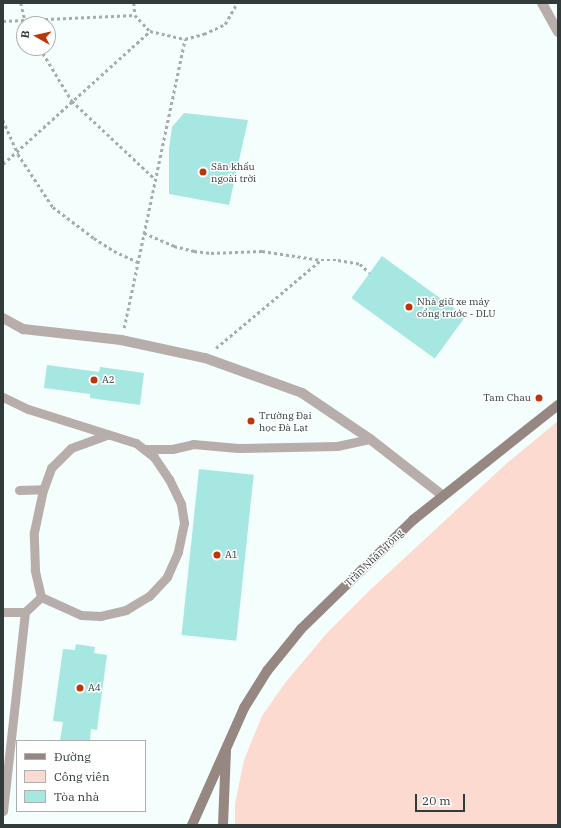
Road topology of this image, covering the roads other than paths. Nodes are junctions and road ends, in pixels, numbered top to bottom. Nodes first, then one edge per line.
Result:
1 (542, 3) edge
2 (558, 32) edge
3 (3, 318) edge
4 (3, 397) edge
5 (558, 404) edge
6 (107, 434) junction
7 (370, 438) junction
8 (144, 449) junction
9 (43, 489) junction
10 (19, 490) dead end
11 (442, 495) junction
12 (41, 597) junction
13 (3, 612) edge
14 (25, 612) junction
15 (226, 745) junction
16 (3, 811) edge
17 (192, 825) edge
18 (223, 825) edge

1 - 2 street
3 - 7 street
4 - 6 lane
5 - 11 main road, Trần Nhân Tông
6 - 8 lane
6 - 9 lane
7 - 8 lane
7 - 11 street
8 - 12 lane
9 - 10 lane
9 - 12 lane
11 - 15 main road, Trần Nhân Tông
12 - 14 lane
13 - 14 lane
14 - 16 lane
15 - 17 main road, Trần Nhân Tông
15 - 18 main road, Trần Nhân Tông

